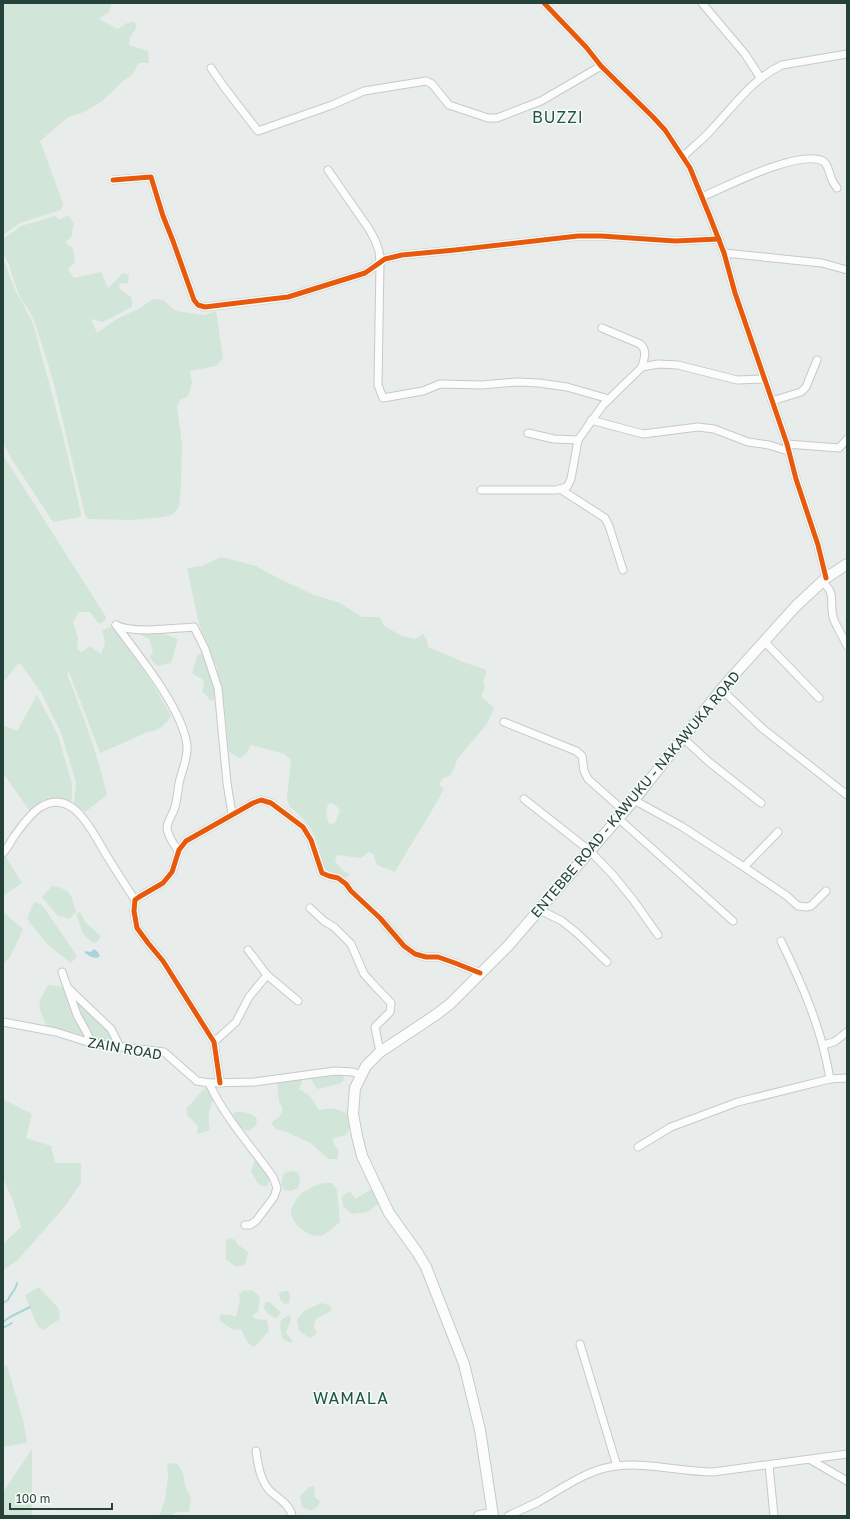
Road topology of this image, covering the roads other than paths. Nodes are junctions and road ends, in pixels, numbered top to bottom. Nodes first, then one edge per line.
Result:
1 (544, 3) edge
2 (702, 3) edge
3 (847, 54) edge
4 (601, 66) junction
5 (211, 68) dead end
6 (760, 77) junction
7 (683, 157) junction
8 (328, 170) dead end
9 (113, 180) dead end
10 (837, 188) dead end
11 (702, 197) junction
12 (719, 239) junction
13 (724, 253) junction
14 (380, 262) junction
15 (847, 270) edge
16 (602, 328) dead end
17 (817, 360) dead end
18 (642, 367) junction
19 (765, 379) junction
20 (609, 399) junction
21 (772, 401) junction
22 (591, 420) junction
23 (528, 432) dead end
24 (847, 439) edge
25 (578, 440) junction
26 (788, 448) junction
27 (560, 489) junction
28 (481, 490) dead end
29 (847, 564) edge
30 (623, 570) dead end
31 (824, 580) junction
32 (764, 642) junction
33 (847, 646) edge
34 (721, 689) junction
35 (819, 698) dead end
36 (504, 722) dead end
37 (683, 738) junction
38 (847, 795) edge
39 (524, 799) dead end
40 (634, 800) junction
41 (761, 804) dead end
42 (232, 814) junction
43 (621, 815) junction
44 (778, 832) dead end
45 (179, 850) junction
46 (590, 851) junction
47 (3, 853) edge
48 (744, 867) junction
49 (826, 891) dead end
50 (136, 900) junction
51 (310, 908) dead end
52 (540, 910) junction
53 (733, 921) dead end
54 (658, 935) dead end
55 (781, 941) dead end
56 (248, 950) dead end
57 (607, 962) dead end
58 (62, 972) dead end
59 (480, 973) junction
60 (267, 975) junction
61 (68, 988) junction
62 (298, 1001) dead end
63 (3, 1022) edge
64 (847, 1032) edge
65 (214, 1042) junction
66 (90, 1043) junction
67 (823, 1045) junction
68 (120, 1047) junction
69 (380, 1052) junction
70 (360, 1075) junction
71 (847, 1078) edge
72 (830, 1080) junction
73 (209, 1083) junction
74 (220, 1083) junction
75 (638, 1147) dead end
76 (245, 1225) dead end
77 (580, 1344) dead end
78 (256, 1451) dead end
79 (847, 1454) edge
80 (811, 1460) junction
81 (769, 1465) junction
82 (617, 1466) junction
83 (847, 1481) edge
84 (492, 1515) edge
85 (292, 1516) edge
86 (479, 1516) edge
87 (508, 1516) edge
88 (774, 1516) edge

1 - 4 street
2 - 6 street
3 - 6 street
4 - 5 street
4 - 7 street
6 - 7 street
7 - 11 street
8 - 14 street
9 - 14 street
10 - 11 street
11 - 12 street
12 - 13 street
12 - 14 street
13 - 15 street
13 - 19 street
14 - 20 street
16 - 18 street
17 - 21 street
18 - 19 street
18 - 20 street
19 - 21 street
20 - 22 street
21 - 26 street
22 - 25 street
22 - 26 street
23 - 25 street
24 - 26 street
25 - 27 street
26 - 31 street
27 - 28 street
27 - 30 street
29 - 31 main road, ENTEBBE ROAD - KAWUKU - NAKAWUKA ROAD
31 - 32 main road, ENTEBBE ROAD - KAWUKU - NAKAWUKA ROAD
31 - 33 street
32 - 34 main road, ENTEBBE ROAD - KAWUKU - NAKAWUKA ROAD
32 - 35 street
34 - 37 main road, ENTEBBE ROAD - KAWUKU - NAKAWUKA ROAD
34 - 38 street
36 - 43 street
37 - 40 main road, ENTEBBE ROAD - KAWUKU - NAKAWUKA ROAD
37 - 41 street
39 - 46 street
40 - 43 main road, ENTEBBE ROAD - KAWUKU - NAKAWUKA ROAD
40 - 48 street
42 - 45 street
42 - 45 street
42 - 59 street
43 - 46 main road, ENTEBBE ROAD - KAWUKU - NAKAWUKA ROAD
43 - 53 street
44 - 48 street
45 - 50 street
46 - 52 main road, ENTEBBE ROAD - KAWUKU - NAKAWUKA ROAD
46 - 54 street
47 - 50 street
48 - 49 street
50 - 65 street
51 - 69 street
52 - 57 street
52 - 59 main road, ENTEBBE ROAD - KAWUKU - NAKAWUKA ROAD
55 - 67 street
56 - 60 street
58 - 61 street
59 - 69 main road, ENTEBBE ROAD - KAWUKU - NAKAWUKA ROAD
60 - 62 street
60 - 65 street
61 - 66 street
61 - 68 street
63 - 66 street, ZAIN ROAD
64 - 67 street
65 - 74 street
66 - 68 street, ZAIN ROAD
67 - 72 street
68 - 73 street, ZAIN ROAD
69 - 70 main road, ENTEBBE ROAD - KAWUKU - NAKAWUKA ROAD
70 - 74 street, ZAIN ROAD
70 - 84 main road, ENTEBBE ROAD - KAWUKU - NAKAWUKA ROAD
71 - 72 street
72 - 75 street
73 - 74 street, ZAIN ROAD
73 - 76 street
77 - 82 street
78 - 85 street
79 - 80 street
80 - 81 street
80 - 83 street
81 - 82 street
81 - 88 street
82 - 87 street
84 - 86 main road

